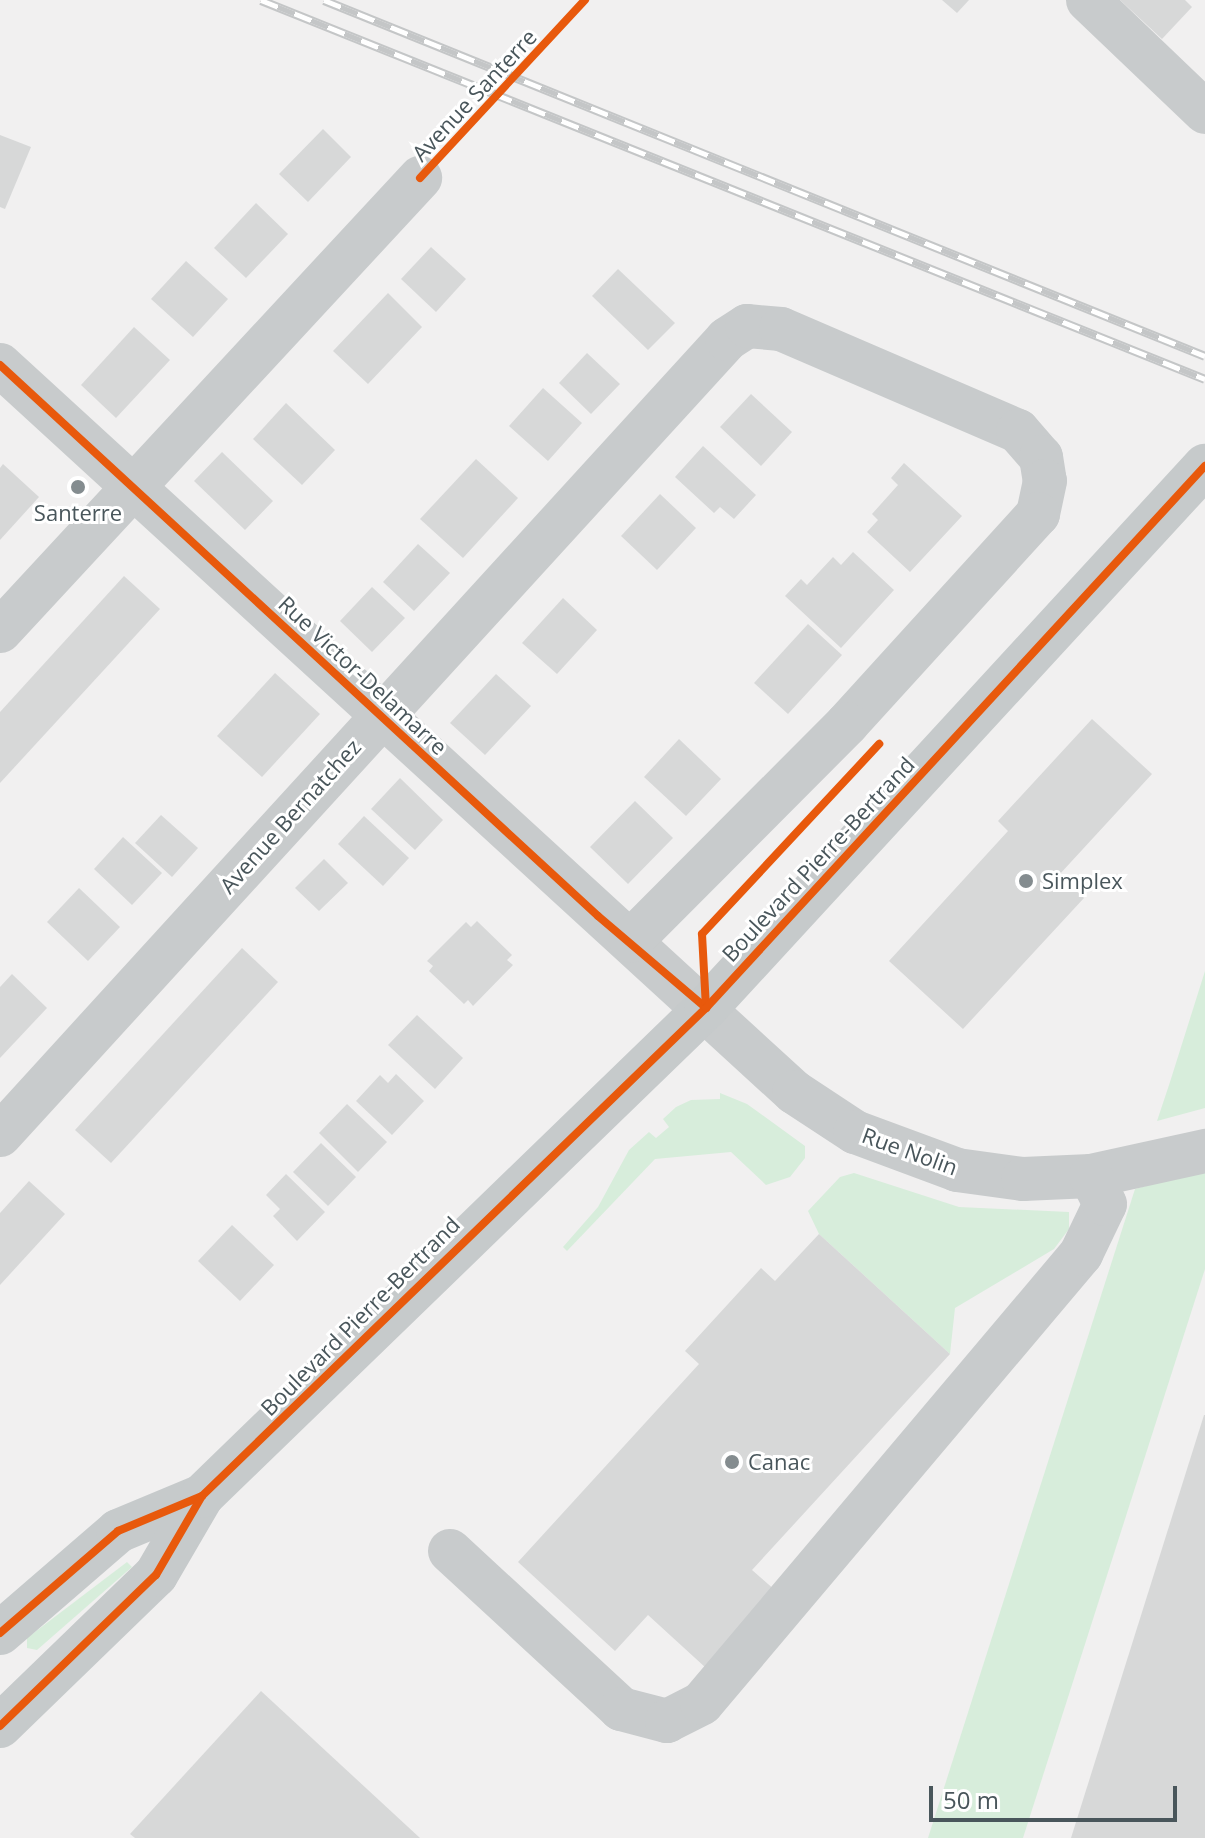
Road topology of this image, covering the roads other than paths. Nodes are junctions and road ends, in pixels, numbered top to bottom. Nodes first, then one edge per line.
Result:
1 (1088, 0) edge
2 (1205, 112) edge
3 (420, 178) dead end
4 (0, 365) edge
5 (1205, 466) edge
6 (132, 488) junction
7 (0, 631) edge
8 (381, 716) junction
9 (631, 941) junction
10 (706, 1008) junction
11 (0, 1135) edge
12 (1205, 1151) edge
13 (1091, 1176) junction
14 (202, 1496) junction
15 (450, 1551) dead end
16 (0, 1633) edge
17 (4, 1714) edge

1 - 2 street
3 - 6 street, Avenue Santerre
4 - 6 street, Rue Victor-Delamarre
5 - 10 main road, Boulevard Pierre-Bertrand
6 - 7 street, Avenue Santerre
6 - 8 street, Rue Victor-Delamarre
8 - 9 street, Rue Victor-Delamarre
8 - 9 street, Avenue Bernatchez
8 - 11 street, Avenue Bernatchez
9 - 10 street, Rue Victor-Delamarre
10 - 13 street, Rue Nolin
10 - 14 main road, Boulevard Pierre-Bertrand
12 - 13 street, Rue Nolin
13 - 15 street
14 - 16 main road, Boulevard Pierre-Bertrand
14 - 17 main road, Boulevard Pierre-Bertrand

